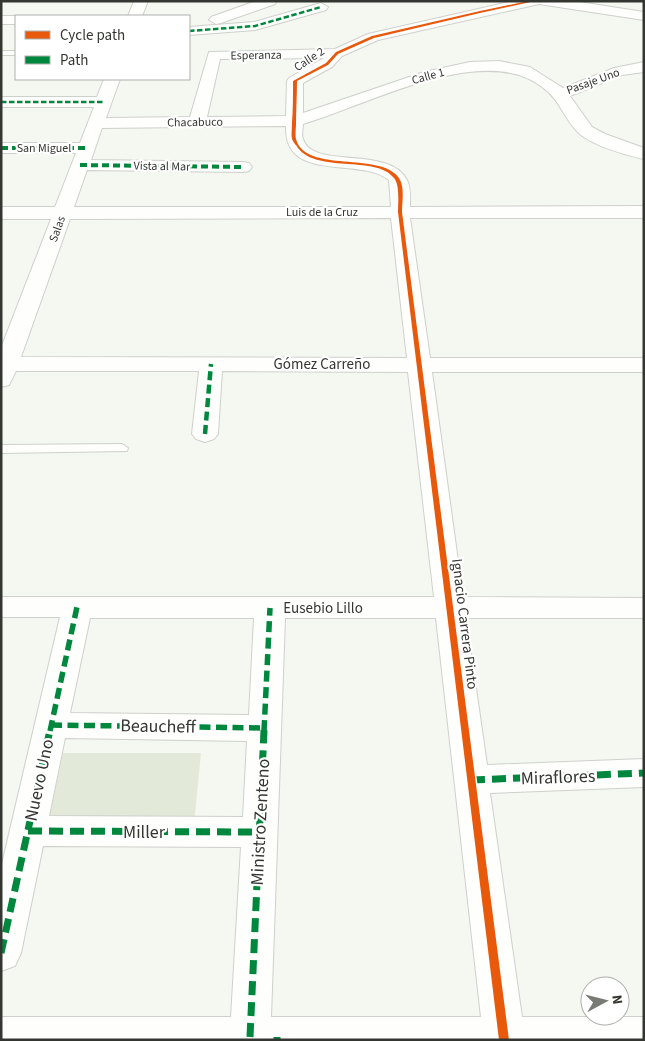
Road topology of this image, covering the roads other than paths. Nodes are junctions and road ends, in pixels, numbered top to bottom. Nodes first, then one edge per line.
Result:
1 (141, 1) edge
2 (270, 1) edge
3 (534, 1) edge
4 (544, 1) edge
5 (321, 8) dead end
6 (136, 15) edge
7 (644, 16) edge
8 (1, 20) edge
9 (15, 20) edge
10 (190, 31) edge
11 (190, 31) edge
12 (1, 53) edge
13 (15, 53) edge
14 (337, 53) junction
15 (644, 67) edge
16 (112, 80) edge
17 (561, 94) junction
18 (1, 102) edge
19 (104, 102) junction
20 (294, 121) junction
21 (198, 122) junction
22 (96, 123) junction
23 (1, 148) edge
24 (87, 148) junction
25 (644, 154) edge
26 (80, 165) junction
27 (243, 167) dead end
28 (400, 212) junction
29 (644, 212) edge
30 (1, 213) edge
31 (63, 213) junction
32 (211, 364) junction
33 (419, 364) junction
34 (644, 365) edge
35 (3, 369) edge
36 (205, 434) dead end
37 (122, 448) dead end
38 (1, 449) edge
39 (1, 607) edge
40 (77, 607) junction
41 (270, 608) junction
42 (450, 608) junction
43 (644, 608) edge
44 (51, 725) junction
45 (264, 728) junction
46 (644, 773) edge
47 (471, 780) junction
48 (28, 831) junction
49 (259, 832) junction
50 (1, 952) edge
51 (1, 1037) edge
52 (644, 1037) edge
53 (268, 1038) edge
54 (504, 1038) edge

1 - 6 street
2 - 10 street
3 - 14 street, Calle 2
4 - 7 street
5 - 11 street
8 - 9 street
12 - 13 lane
14 - 20 street, Calle 2
14 - 21 street, Esperanza
15 - 17 street, Pasaje Uno
16 - 19 street, Salas
17 - 20 street, Calle 1
17 - 25 street, Pasaje Uno
18 - 19 street
19 - 22 street, Salas
20 - 21 street, Chacabuco
20 - 28 street, Calle 2
21 - 22 street, Chacabuco
22 - 24 street, Salas
23 - 24 street, San Miguel
24 - 26 street, Salas
26 - 27 street, Vista al Mar
26 - 31 street, Salas
28 - 29 street, Luis de la Cruz
28 - 31 street, Luis de la Cruz
28 - 33 street, Ignacio Carrera Pinto
30 - 31 street, Luis de la Cruz
31 - 35 street, Salas
32 - 33 street, Gómez Carreño
32 - 35 street, Gómez Carreño
32 - 36 street
33 - 34 street, Gómez Carreño
33 - 42 street, Ignacio Carrera Pinto
37 - 38 lane
39 - 40 street, Eusebio Lillo
40 - 41 street, Eusebio Lillo
40 - 44 street, Nuevo Uno
41 - 42 street, Eusebio Lillo
41 - 45 street, Ministro Zenteno
42 - 43 street, Eusebio Lillo
42 - 47 street, Ignacio Carrera Pinto
44 - 45 street, Beaucheff
44 - 48 street, Nuevo Uno
45 - 49 street, Ministro Zenteno
46 - 47 street, Miraflores
47 - 54 street, Ignacio Carrera Pinto
48 - 49 street, Miller
48 - 50 street, Nuevo Uno
49 - 53 street, Ministro Zenteno
51 - 53 street
52 - 54 street
53 - 54 street

